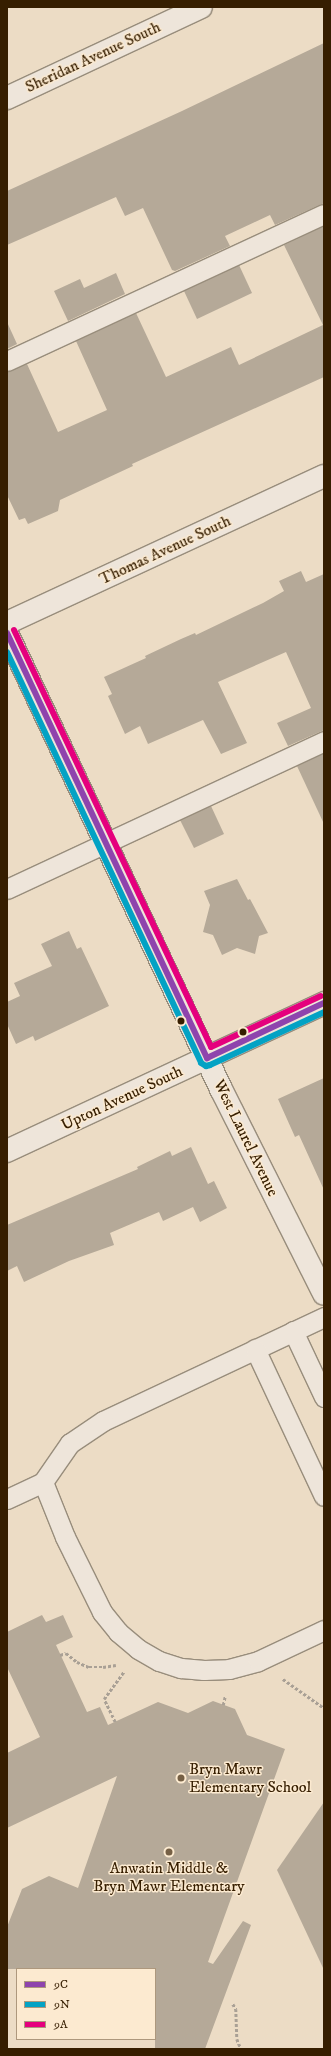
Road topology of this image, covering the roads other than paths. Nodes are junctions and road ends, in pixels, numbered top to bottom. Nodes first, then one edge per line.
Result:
1 (201, 7) edge
2 (7, 98) edge
3 (324, 214) edge
4 (7, 361) edge
5 (324, 476) edge
6 (7, 623) edge
7 (7, 633) edge
8 (324, 741) edge
9 (107, 843) junction
10 (7, 889) edge
11 (324, 1004) edge
12 (207, 1058) junction
13 (7, 1151) edge
14 (324, 1294) edge
15 (324, 1317) edge
16 (293, 1331) junction
17 (255, 1349) junction
18 (324, 1397) edge
19 (43, 1482) junction
20 (324, 1496) edge
21 (7, 1499) edge
22 (324, 1630) edge

1 - 2 street, Sheridan Avenue South
3 - 4 lane
5 - 6 street, Thomas Avenue South
7 - 9 street, West Laurel Avenue
8 - 9 lane
9 - 10 lane
9 - 12 street, West Laurel Avenue
11 - 12 street, Upton Avenue South
12 - 13 street, Upton Avenue South
12 - 14 street, West Laurel Avenue
15 - 16 lane
16 - 17 lane
16 - 18 lane
17 - 19 lane
17 - 20 lane
19 - 21 lane
19 - 22 lane

